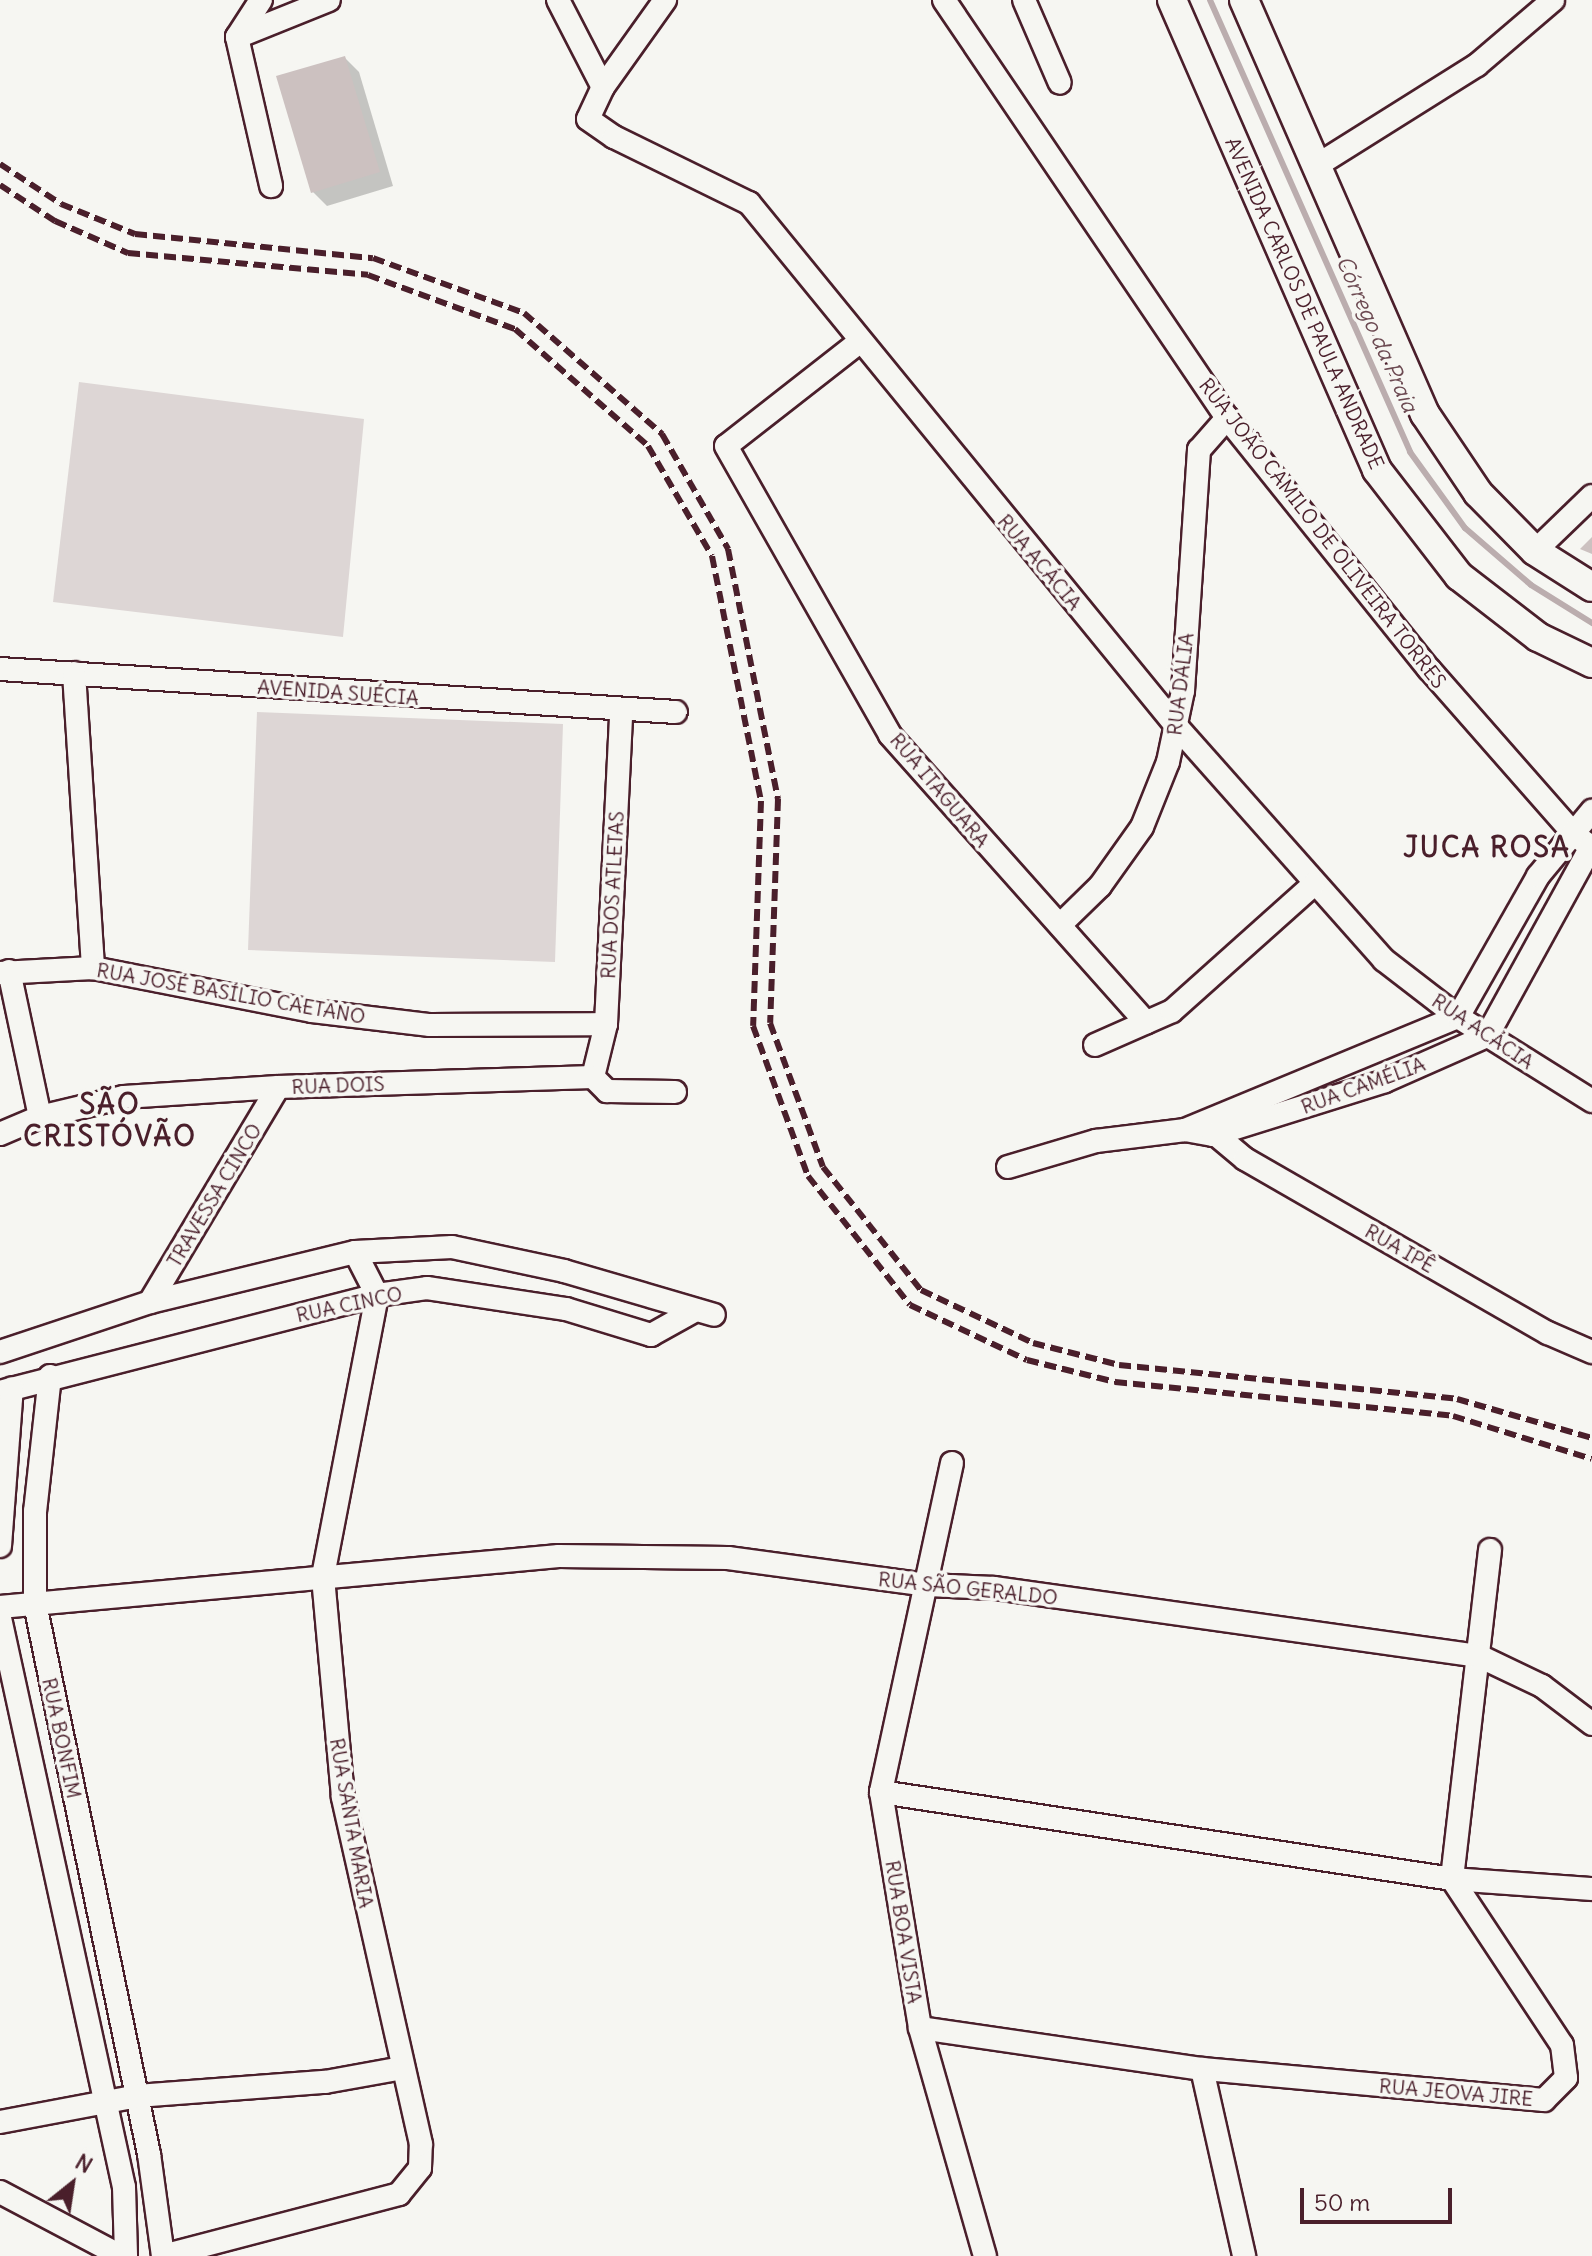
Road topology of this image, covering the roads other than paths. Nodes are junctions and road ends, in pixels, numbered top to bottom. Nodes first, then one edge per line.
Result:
1 (261, 0) edge
2 (329, 0) edge
3 (558, 0) edge
4 (665, 0) edge
5 (944, 0) edge
6 (1024, 0) edge
7 (1172, 0) edge
8 (1244, 0) edge
9 (1553, 0) edge
10 (287, 8) edge
11 (237, 37) junction
12 (1060, 83) dead end
13 (603, 87) junction
14 (1316, 166) junction
15 (271, 186) dead end
16 (858, 343) junction
17 (1227, 418) junction
18 (1592, 496) edge
19 (1535, 551) junction
20 (1592, 587) edge
21 (1592, 663) edge
22 (0, 669) edge
23 (74, 673) junction
24 (621, 712) junction
25 (676, 712) dead end
26 (1178, 728) junction
27 (1592, 811) edge
28 (1587, 843) edge
29 (1313, 885) junction
30 (1060, 925) junction
31 (93, 968) junction
32 (4, 972) edge
33 (1458, 1017) junction
34 (1146, 1022) junction
35 (606, 1024) junction
36 (1487, 1036) junction
37 (1095, 1045) dead end
38 (593, 1077) junction
39 (278, 1087) junction
40 (675, 1092) dead end
41 (1592, 1101) edge
42 (40, 1117) junction
43 (1200, 1128) junction
44 (0, 1134) edge
45 (1008, 1167) dead end
46 (355, 1252) junction
47 (377, 1295) junction
48 (150, 1302) junction
49 (0, 1352) edge
50 (1592, 1352) edge
51 (50, 1376) junction
52 (6, 1390) edge
53 (952, 1463) dead end
54 (0, 1546) edge
55 (1490, 1550) dead end
56 (323, 1576) junction
57 (928, 1585) junction
58 (35, 1604) junction
59 (0, 1607) edge
60 (0, 1618) edge
61 (1479, 1656) junction
62 (1592, 1724) edge
63 (881, 1792) junction
64 (1452, 1879) junction
65 (1592, 1889) edge
66 (920, 2028) junction
67 (402, 2068) junction
68 (1202, 2069) junction
69 (137, 2096) junction
70 (106, 2101) junction
71 (0, 2122) edge
72 (0, 2192) edge
73 (124, 2256) edge
74 (163, 2256) edge
75 (985, 2256) edge
76 (1244, 2256) edge

1 - 11 street
2 - 10 street
3 - 13 street
4 - 13 street
5 - 17 street, RUA JOÃO CAMILO DE OLIVEIRA TORRES
6 - 12 street
7 - 21 main road, AVENIDA CARLOS DE PAULA ANDRADE
8 - 14 main road
9 - 14 street
10 - 11 street
11 - 15 street
13 - 16 street, RUA ACÁCIA
14 - 19 main road
16 - 26 street, RUA ACÁCIA
16 - 30 street, RUA ITAGUARA
17 - 26 street, RUA DÁLIA
17 - 28 street, RUA JOÃO CAMILO DE OLIVEIRA TORRES
18 - 19 street
19 - 20 main road
22 - 23 street, AVENIDA SUÉCIA
23 - 24 street, AVENIDA SUÉCIA
23 - 31 street
24 - 25 street, AVENIDA SUÉCIA
24 - 35 street, RUA DOS ATLETAS
26 - 29 street, RUA ACÁCIA
26 - 30 street, RUA DÁLIA
27 - 28 street
28 - 33 street
28 - 36 street
29 - 33 street, RUA ACÁCIA
29 - 34 street
30 - 34 street, RUA ITAGUARA
31 - 32 street, RUA JOSÉ BASÍLIO CAETANO
31 - 35 street, RUA JOSÉ BASÍLIO CAETANO
32 - 42 street
33 - 36 street, RUA ACÁCIA
33 - 43 street, RUA CAMÉLIA
34 - 37 street
35 - 38 street, RUA DOS ATLETAS
36 - 41 street, RUA ACÁCIA
36 - 43 street, RUA CAMÉLIA
38 - 39 street, RUA DOIS
38 - 40 street, RUA DOIS
39 - 42 street, RUA DOIS
39 - 48 street, TRAVESSA CINCO
42 - 44 street, RUA DOIS
43 - 45 street
43 - 50 street, RUA IPÊ
46 - 47 street
46 - 47 street, RUA CINCO
46 - 48 street, RUA CINCO
47 - 51 street, RUA CINCO
47 - 56 street, RUA SANTA MARIA
48 - 49 street, RUA CINCO
51 - 52 street, RUA CINCO
51 - 58 street, RUA BONFIM
52 - 54 street
53 - 57 street, RUA BOA VISTA
55 - 61 street
56 - 57 street, RUA SÃO GERALDO
56 - 58 street
56 - 67 street, RUA SANTA MARIA
57 - 61 street, RUA SÃO GERALDO
57 - 63 street, RUA BOA VISTA
58 - 59 street
58 - 69 street, RUA BONFIM
60 - 70 street, RUA BONFIM
61 - 62 street, RUA SÃO GERALDO
61 - 64 street
63 - 64 street
63 - 66 street, RUA BOA VISTA
64 - 65 street
64 - 68 street, RUA JEOVA JIRE
66 - 68 street, RUA BOA VISTA
66 - 75 street
67 - 69 street
67 - 74 street, RUA SANTA MARIA
68 - 76 street
69 - 70 street
69 - 74 street, RUA BONFIM
70 - 71 street
70 - 73 street, RUA BONFIM
72 - 73 street

